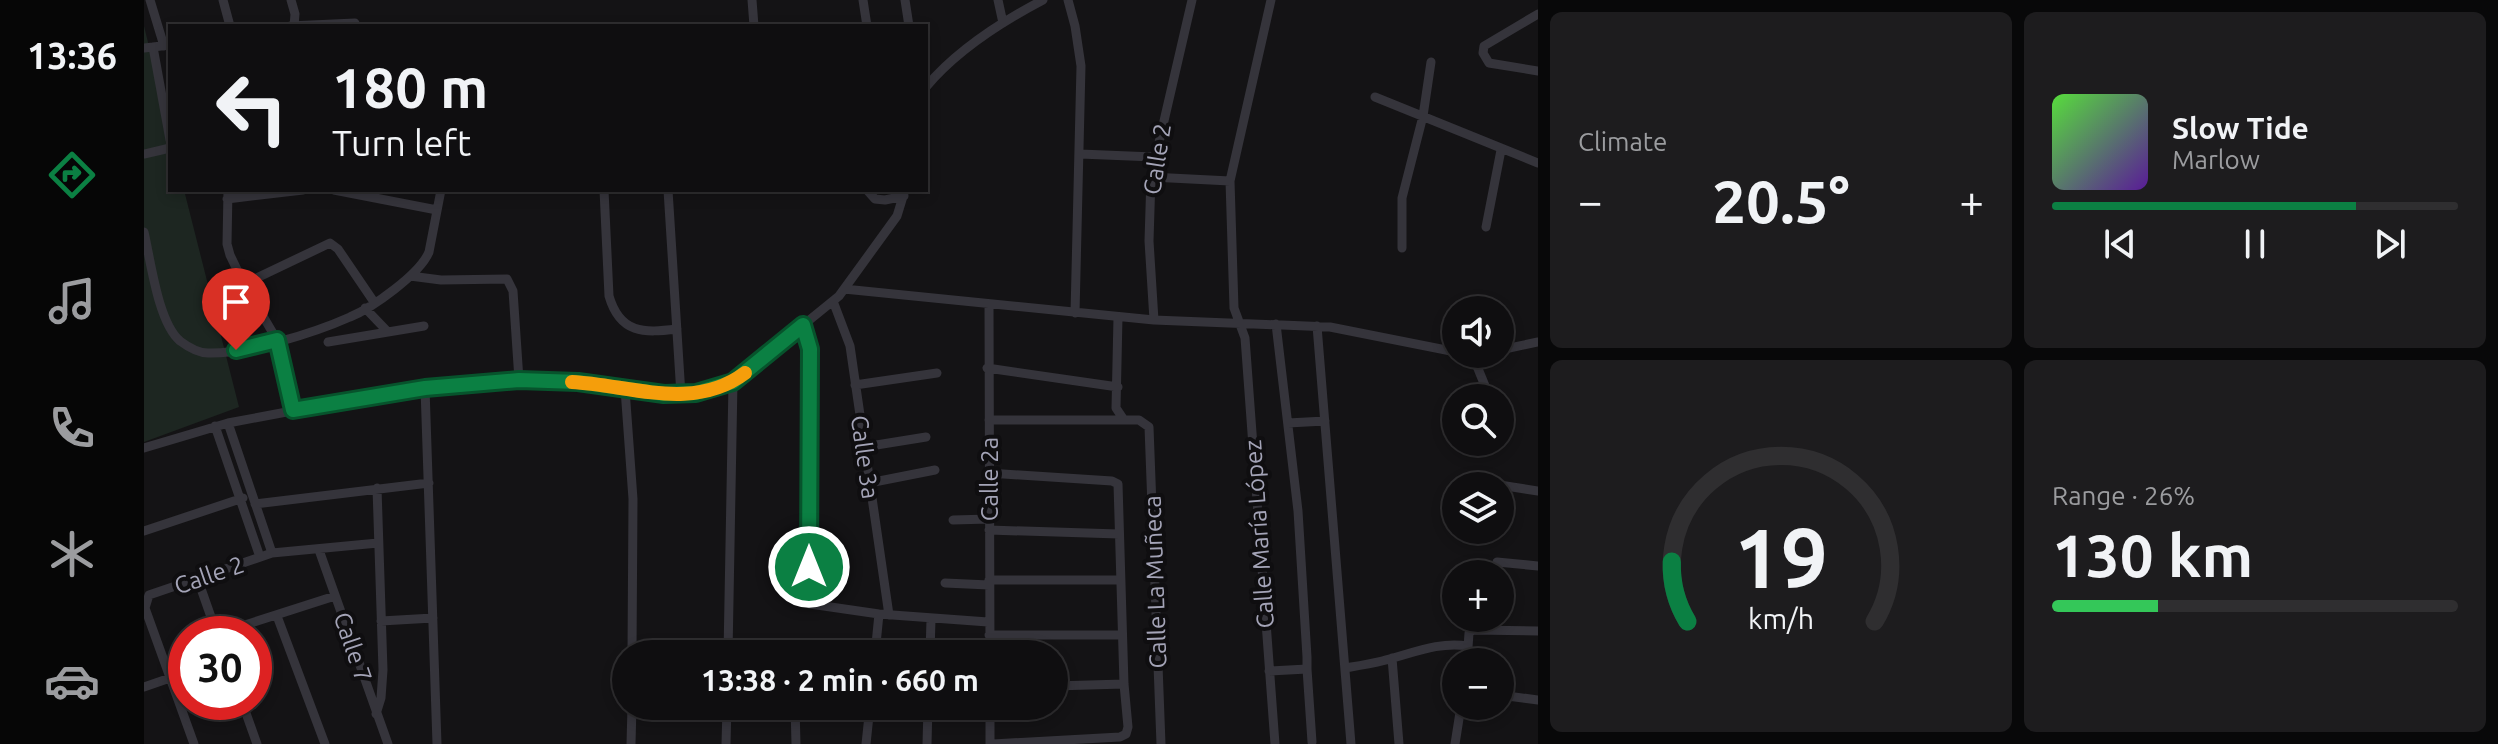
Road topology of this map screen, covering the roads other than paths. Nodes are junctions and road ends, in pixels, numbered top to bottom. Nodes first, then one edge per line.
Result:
1 (150, 0) edge
2 (223, 0) edge
3 (291, 0) edge
4 (752, 0) edge
5 (863, 0) edge
6 (905, 0) edge
7 (998, 0) edge
8 (1043, 0) edge
9 (1068, 0) edge
10 (1192, 0) edge
11 (1271, 0) edge
12 (1538, 14) edge
13 (355, 23) dead end
14 (1003, 23) junction
15 (229, 24) edge
16 (292, 24) edge
17 (334, 24) edge
18 (754, 24) edge
19 (867, 24) edge
20 (909, 24) edge
21 (158, 47) edge
22 (1431, 62) dead end
23 (1538, 71) edge
24 (928, 85) edge
25 (1375, 97) dead end
26 (1423, 116) junction
27 (168, 124) edge
28 (168, 148) edge
29 (1501, 150) junction
30 (144, 154) edge
31 (1080, 154) junction
32 (1154, 157) junction
33 (1538, 163) edge
34 (1151, 177) junction
35 (1230, 181) junction
36 (265, 192) edge
37 (344, 192) edge
38 (441, 192) edge
39 (604, 192) edge
40 (668, 192) edge
41 (869, 192) edge
42 (905, 193) edge
43 (227, 194) edge
44 (437, 210) junction
45 (1486, 227) dead end
46 (144, 232) edge
47 (1402, 248) dead end
48 (410, 276) junction
49 (244, 284) junction
50 (844, 289) junction
51 (833, 301) junction
52 (374, 302) junction
53 (989, 304) junction
54 (365, 308) junction
55 (1075, 313) junction
56 (1118, 317) junction
57 (1154, 320) junction
58 (1276, 324) junction
59 (803, 325) junction
60 (1240, 325) junction
61 (424, 326) dead end
62 (1317, 326) junction
63 (677, 329) junction
64 (388, 332) junction
65 (277, 340) junction
66 (328, 342) dead end
67 (1538, 342) edge
68 (1514, 347) edge
69 (1442, 349) edge
70 (987, 368) junction
71 (937, 373) dead end
72 (519, 380) junction
73 (733, 382) junction
74 (855, 385) junction
75 (1118, 387) junction
76 (425, 388) junction
77 (625, 389) junction
78 (681, 395) junction
79 (293, 410) junction
80 (989, 420) junction
81 (1124, 420) junction
82 (1325, 421) junction
83 (228, 423) junction
84 (1288, 423) junction
85 (215, 426) junction
86 (926, 437) dead end
87 (864, 447) junction
88 (144, 448) edge
89 (935, 470) dead end
90 (989, 473) junction
91 (429, 483) junction
92 (869, 483) junction
93 (1514, 487) edge
94 (377, 488) junction
95 (1538, 491) edge
96 (239, 499) junction
97 (254, 500) junction
98 (953, 520) dead end
99 (989, 525) junction
100 (144, 531) edge
101 (1119, 534) junction
102 (378, 543) junction
103 (319, 550) junction
104 (272, 553) junction
105 (260, 557) junction
106 (1514, 564) edge
107 (1538, 566) edge
108 (198, 580) junction
109 (1121, 580) junction
110 (989, 582) junction
111 (945, 583) dead end
112 (335, 596) junction
113 (884, 614) junction
114 (211, 616) edge
115 (277, 616) junction
116 (272, 618) edge
117 (433, 618) junction
118 (931, 619) junction
119 (381, 621) junction
120 (988, 622) junction
121 (1538, 631) edge
122 (989, 635) junction
123 (1122, 635) junction
124 (632, 640) edge
125 (728, 640) edge
126 (878, 640) edge
127 (930, 640) edge
128 (989, 640) edge
129 (1468, 646) joint
130 (1392, 658) junction
131 (1345, 668) junction
132 (1307, 669) junction
133 (1269, 671) junction
134 (168, 672) edge
135 (168, 679) edge
136 (1124, 684) junction
137 (1068, 686) edge
138 (144, 687) edge
139 (1514, 697) edge
140 (1538, 700) edge
141 (376, 714) junction
142 (185, 720) edge
143 (248, 720) edge
144 (632, 720) edge
145 (727, 720) edge
146 (795, 720) edge
147 (869, 720) edge
148 (928, 720) edge
149 (991, 720) edge
150 (1459, 720) edge
151 (1312, 742) dead end
152 (194, 744) edge
153 (257, 744) edge
154 (325, 744) edge
155 (388, 744) edge
156 (437, 744) edge
157 (631, 744) edge
158 (726, 744) edge
159 (796, 744) edge
160 (866, 744) edge
161 (927, 744) edge
162 (992, 744) edge
163 (1161, 744) edge
164 (1275, 744) edge
165 (1351, 744) edge
166 (1399, 744) edge
167 (1455, 744) edge

1 - 21 street
2 - 15 street
3 - 16 street
4 - 18 street
5 - 19 street
6 - 20 street
7 - 14 street
8 - 14 street
9 - 31 street
10 - 32 street, Calle 2
11 - 35 street, Calle María López
12 - 23 street
13 - 17 street
14 - 24 street
21 - 27 street
22 - 26 street
25 - 26 street
26 - 29 street
26 - 47 street
28 - 30 street
29 - 33 street
29 - 45 street
31 - 32 street
31 - 55 street
32 - 34 street, Calle 2
34 - 35 street
34 - 57 street, Calle 2
35 - 60 street, Calle María López
36 - 43 street
37 - 44 street
38 - 44 street
39 - 63 street
40 - 63 street
41 - 42 street
42 - 50 street
43 - 49 street
44 - 48 street
46 - 65 street
48 - 52 street
48 - 72 street
49 - 52 street
49 - 65 street
50 - 51 street
50 - 53 street
51 - 59 street
51 - 74 street, Calle 3a
52 - 54 street
53 - 55 street
53 - 70 street, Calle 2a
54 - 64 street
54 - 65 street
55 - 56 street
56 - 57 street
56 - 75 street
57 - 60 street
58 - 60 street
58 - 62 street
58 - 84 street
59 - 73 street
59 - 113 street
60 - 133 street, Calle María López
61 - 64 street
62 - 69 street
62 - 82 street
63 - 78 street
64 - 66 street
65 - 79 street
67 - 68 street
70 - 75 street
70 - 80 street, Calle 2a
71 - 74 street
72 - 76 street
72 - 77 street
73 - 78 street
73 - 125 street
74 - 87 street, Calle 3a
75 - 81 street
76 - 79 street
76 - 91 street
77 - 78 street
77 - 124 street
79 - 83 street
80 - 81 street
80 - 90 street, Calle 2a
81 - 163 street, Calle La Muñeca
82 - 84 street
82 - 131 street
83 - 85 street
83 - 97 street
84 - 132 street
85 - 88 street
85 - 96 street
86 - 87 street
87 - 92 street, Calle 3a
89 - 92 street
90 - 99 street, Calle 2a
90 - 101 street
91 - 94 street
91 - 117 street
92 - 113 street, Calle 3a
93 - 95 street
94 - 97 street
94 - 102 street
96 - 97 street
96 - 100 street
96 - 105 street
97 - 104 street
98 - 99 street
99 - 101 street
99 - 110 street, Calle 2a
101 - 109 street
102 - 103 street, Calle 2
102 - 119 street
103 - 104 street, Calle 2
103 - 112 street, Calle 7
104 - 105 street, Calle 2
105 - 108 street, Calle 2
106 - 107 street
108 - 114 street
108 - 134 street, Calle 2
109 - 110 street
109 - 123 street
110 - 111 street
110 - 120 street, Calle 2a
112 - 115 street
112 - 141 street, Calle 7
113 - 118 street
113 - 126 street, Calle 3a
115 - 116 street
115 - 154 street
117 - 119 street
117 - 156 street
118 - 120 street
118 - 127 street
119 - 141 street
120 - 122 street, Calle 2a
121 - 129 street
122 - 123 street
122 - 128 street, Calle 2a
123 - 136 street
129 - 130 street
130 - 131 street
130 - 166 street
131 - 165 street
132 - 133 street
132 - 151 street
133 - 164 street, Calle María López
135 - 138 street
136 - 137 street
136 - 162 street
139 - 140 street
141 - 155 street, Calle 7
142 - 152 street, Calle 2
143 - 153 street
144 - 157 street
145 - 158 street
146 - 159 street
147 - 160 street
148 - 161 street
149 - 162 street
150 - 167 street

